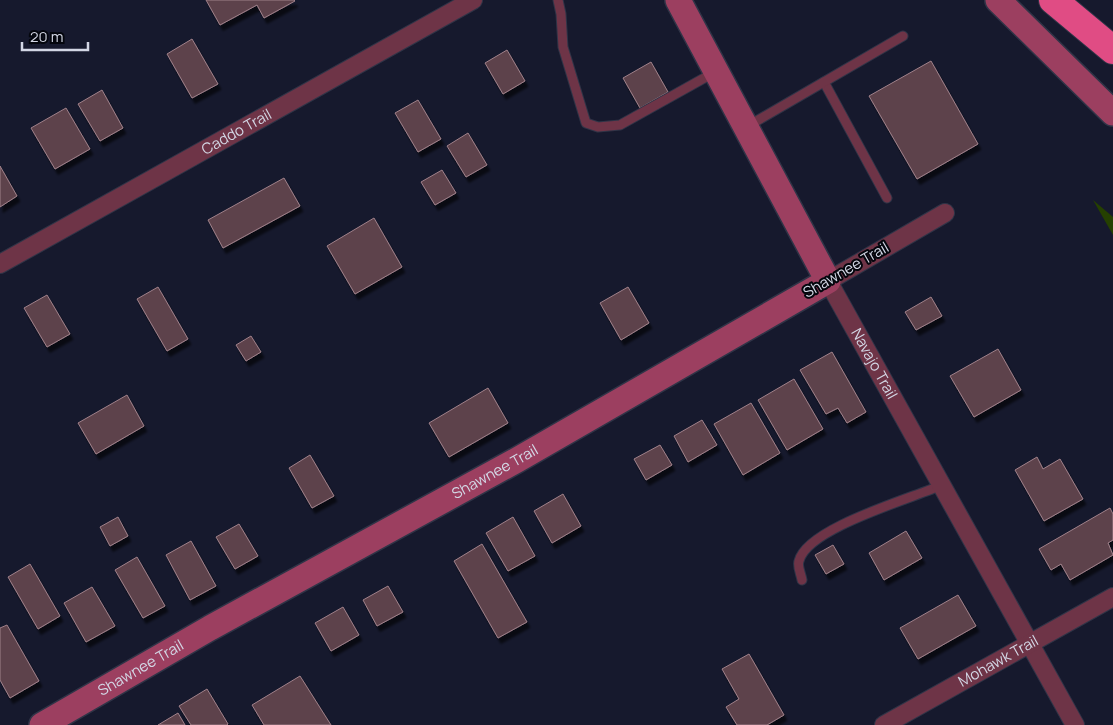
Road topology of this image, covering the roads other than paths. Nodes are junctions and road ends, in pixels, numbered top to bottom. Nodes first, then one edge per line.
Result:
1 (473, 0) edge
2 (558, 0) edge
3 (678, 0) edge
4 (998, 0) edge
5 (1053, 0) edge
6 (903, 36) dead end
7 (1113, 50) edge
8 (716, 72) junction
9 (824, 82) junction
10 (1113, 113) edge
11 (746, 128) junction
12 (887, 198) dead end
13 (945, 213) dead end
14 (0, 264) edge
15 (828, 281) junction
16 (942, 485) junction
17 (802, 580) dead end
18 (1113, 597) edge
19 (1030, 644) junction
20 (42, 725) edge
21 (884, 725) edge
22 (1075, 725) edge

1 - 14 street, Caddo Trail
2 - 8 lane
3 - 8 street, Navajo Trail
4 - 10 street
5 - 7 highway
6 - 9 lane
8 - 11 street, Navajo Trail
9 - 11 lane
9 - 12 lane
11 - 15 street, Navajo Trail
13 - 15 street, Shawnee Trail
15 - 16 street, Navajo Trail
15 - 20 street, Shawnee Trail
16 - 17 lane
16 - 19 street, Navajo Trail
18 - 19 street, Mohawk Trail
19 - 21 street, Mohawk Trail
19 - 22 street, Navajo Trail

